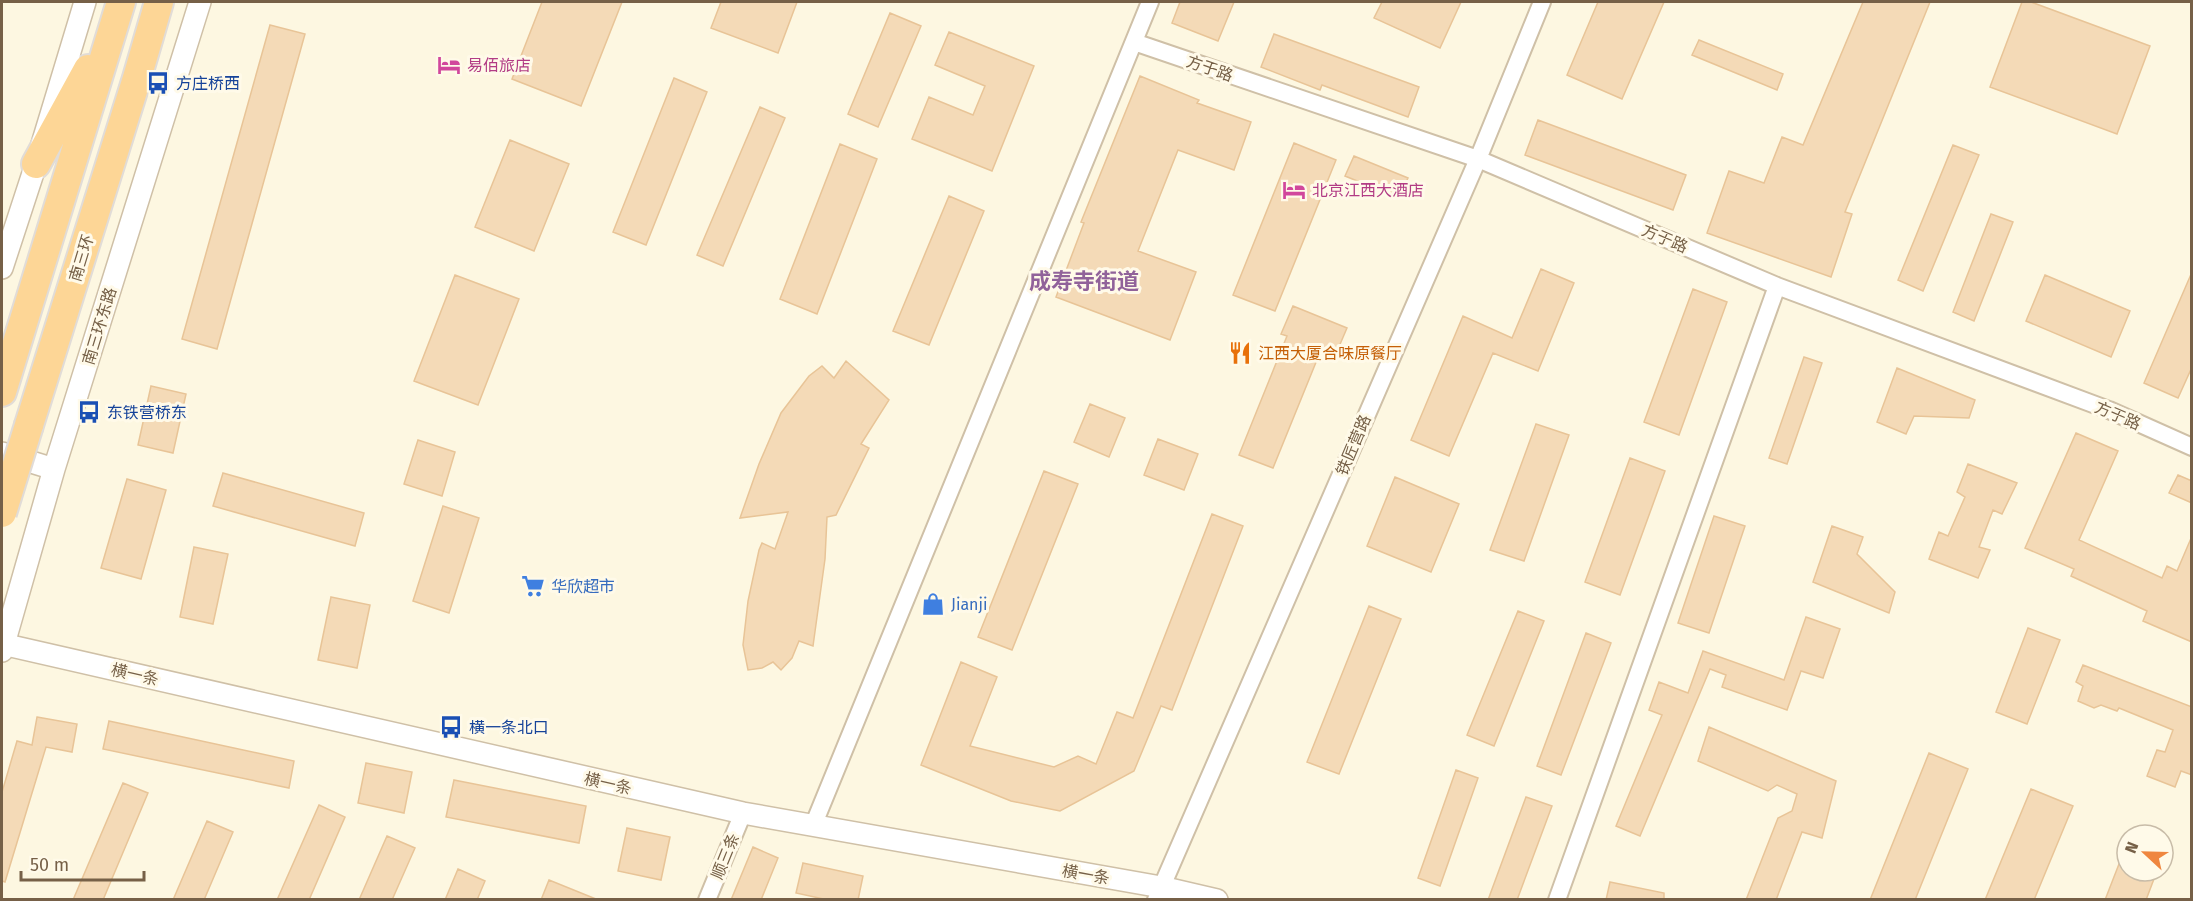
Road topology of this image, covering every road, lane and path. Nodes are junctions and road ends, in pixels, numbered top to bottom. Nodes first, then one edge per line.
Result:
1 (85, 2) edge
2 (159, 2) edge
3 (200, 2) edge
4 (1150, 2) edge
5 (1542, 2) edge
6 (119, 8) edge
7 (1134, 42) junction
8 (1478, 159) junction
9 (36, 164) junction
10 (2, 268) edge
11 (1777, 286) junction
12 (2, 392) edge
13 (2192, 447) edge
14 (2, 453) edge
15 (54, 469) junction
16 (2, 513) edge
17 (8, 602) edge
18 (2, 647) edge
19 (743, 813) junction
20 (813, 826) junction
21 (1159, 893) edge
22 (707, 900) edge
23 (1217, 900) edge
24 (1557, 900) edge

1 - 9 street
2 - 16 highway, 南三环, bridge
3 - 15 street, 南三环东路
4 - 7 street
5 - 8 street, 铁匠营路
6 - 9 highway
6 - 12 highway
7 - 8 street, 方于路
7 - 20 street
8 - 11 street, 方于路
8 - 21 street, 铁匠营路
9 - 10 street
11 - 13 street, 方于路
11 - 24 street
14 - 15 street
15 - 17 street, 南三环东路
17 - 18 street, 南三环东路
18 - 19 street, 横一条
19 - 20 street, 横一条
19 - 22 street, 顺三条
20 - 21 street, 横一条
21 - 23 street, 横一条

